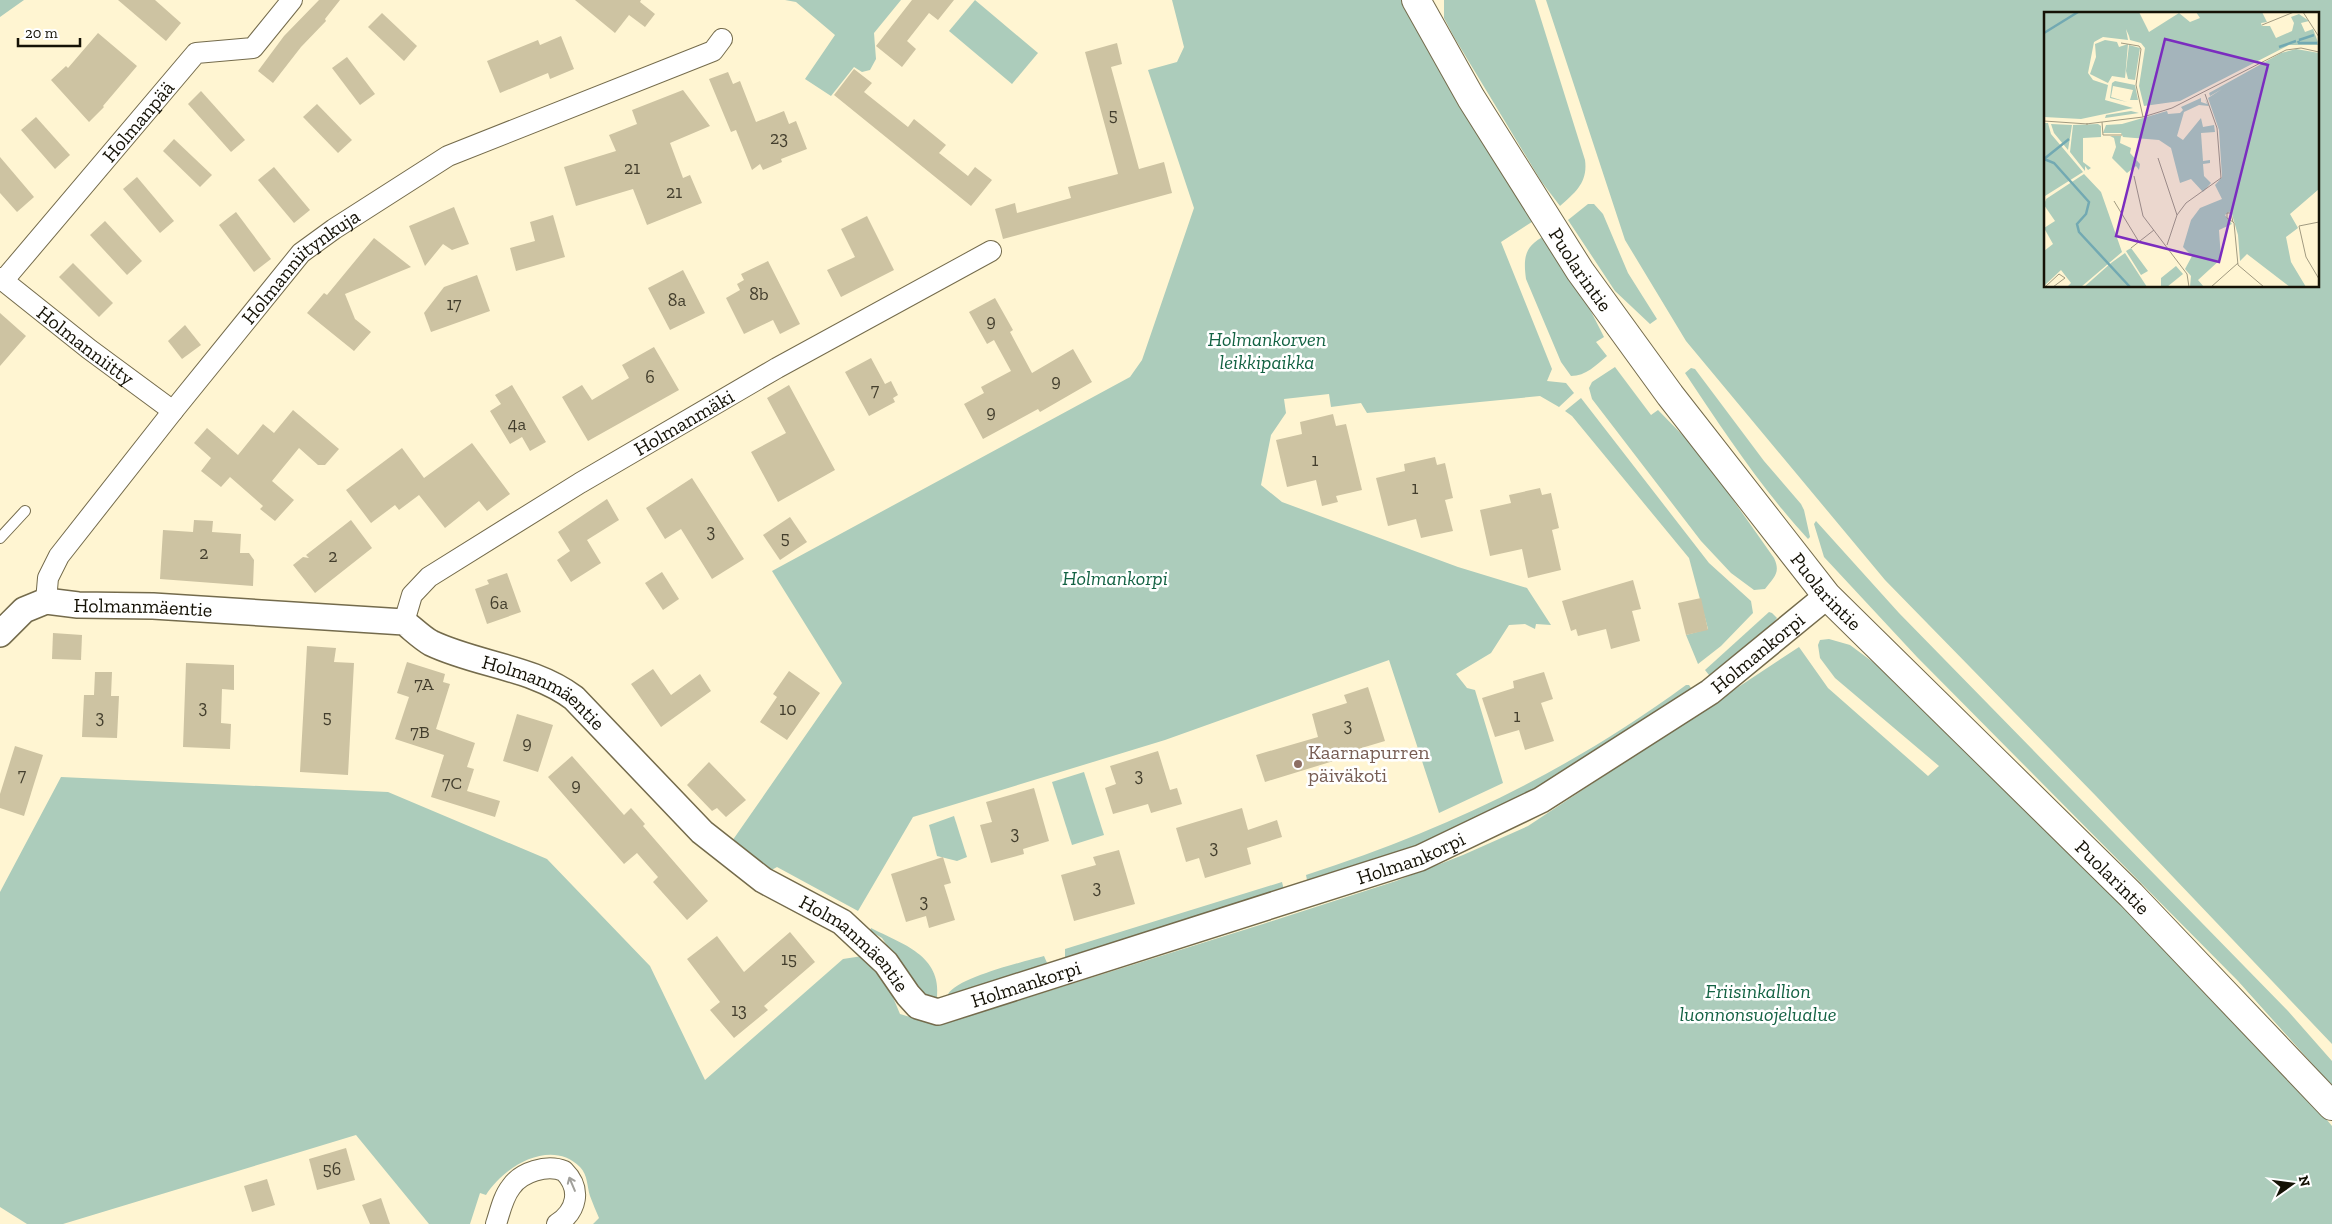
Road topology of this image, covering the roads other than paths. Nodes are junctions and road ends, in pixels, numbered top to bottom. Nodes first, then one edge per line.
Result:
1 (292, 0) edge
2 (1416, 0) edge
3 (722, 39) dead end
4 (991, 251) dead end
5 (1, 279) edge
6 (173, 410) junction
7 (25, 511) dead end
8 (0, 538) edge
9 (1827, 596) junction
10 (46, 601) junction
11 (404, 622) junction
12 (2, 628) edge
13 (938, 1012) joint
14 (2332, 1106) edge
15 (496, 1224) edge
16 (557, 1224) edge

1 - 5 street, Holmanpää
2 - 9 main road, Puolarintie
3 - 6 street, Holmanniitynkuja
4 - 11 street, Holmanmäki
5 - 6 street, Holmanniitty
6 - 10 street, Holmanniitynkuja
7 - 8 lane
9 - 13 street, Holmankorpi
9 - 14 main road, Puolarintie
10 - 11 street, Holmanmäentie
10 - 12 street
11 - 13 street, Holmanmäentie
16 -> 15 street

